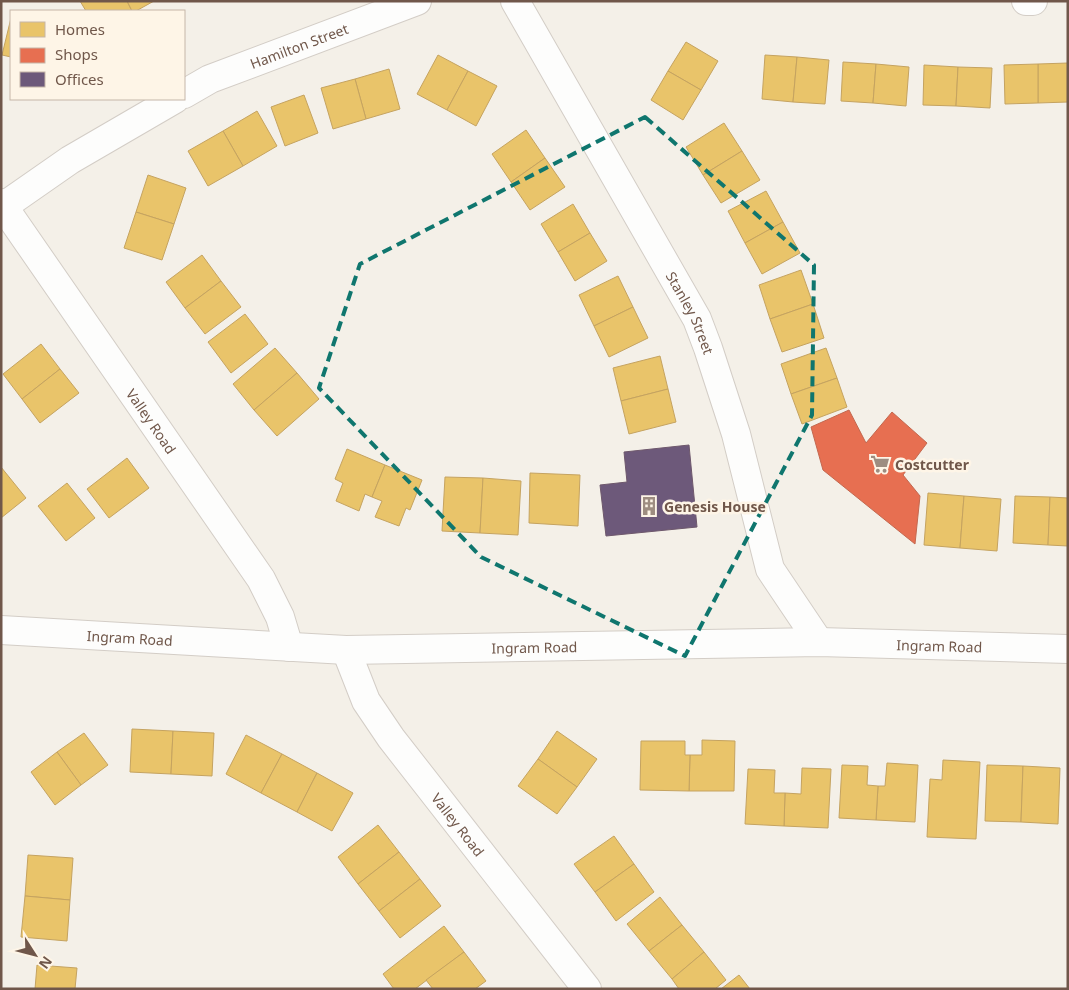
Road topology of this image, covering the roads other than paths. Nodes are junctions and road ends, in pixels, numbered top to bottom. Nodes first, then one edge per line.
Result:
1 (417, 1) edge
2 (1026, 1) edge
3 (1033, 1) edge
4 (518, 2) edge
5 (185, 93) edge
6 (173, 100) edge
7 (2, 204) edge
8 (1, 630) edge
9 (819, 642) junction
10 (289, 646) junction
11 (1068, 649) edge
12 (346, 650) junction
13 (587, 989) edge

1 - 5 street, Hamilton Street
2 - 3 street
4 - 9 street, Stanley Street
6 - 7 street
7 - 10 street, Valley Road
8 - 10 street, Ingram Road
9 - 11 street, Ingram Road
9 - 12 street, Ingram Road
10 - 12 street, Ingram Road
12 - 13 street, Valley Road

